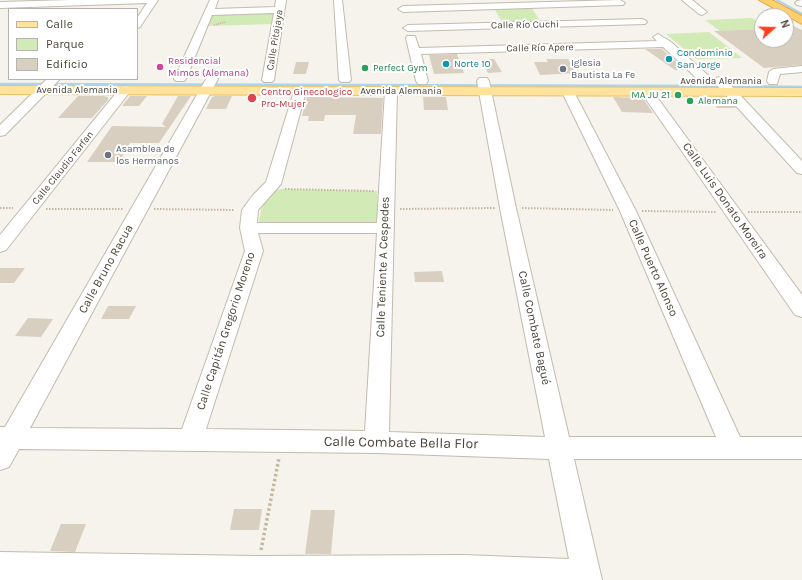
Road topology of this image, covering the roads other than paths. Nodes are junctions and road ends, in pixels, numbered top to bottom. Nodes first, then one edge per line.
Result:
1 (153, 0) edge
2 (214, 0) edge
3 (338, 0) edge
4 (686, 0) edge
5 (764, 0) edge
6 (94, 1) edge
7 (16, 2) edge
8 (402, 4) edge
9 (0, 5) edge
10 (280, 5) edge
11 (623, 6) edge
12 (8, 8) edge
13 (210, 12) junction
14 (702, 12) dead end
15 (0, 15) edge
16 (802, 21) edge
17 (642, 22) junction
18 (138, 23) edge
19 (408, 28) junction
20 (667, 44) junction
21 (414, 51) junction
22 (802, 70) edge
23 (138, 79) edge
24 (180, 79) junction
25 (268, 80) junction
26 (346, 80) junction
27 (422, 81) junction
28 (802, 81) edge
29 (773, 82) junction
30 (49, 84) edge
31 (209, 84) junction
32 (484, 86) junction
33 (722, 86) junction
34 (0, 90) edge
35 (125, 90) junction
36 (300, 91) junction
37 (391, 91) junction
38 (568, 92) junction
39 (647, 92) junction
40 (802, 92) edge
41 (0, 132) edge
42 (802, 170) edge
43 (248, 228) junction
44 (385, 228) junction
45 (0, 246) edge
46 (802, 310) edge
47 (6, 438) edge
48 (191, 440) junction
49 (376, 442) junction
50 (560, 448) junction
51 (733, 448) junction
52 (802, 448) edge
53 (0, 460) edge
54 (0, 566) edge
55 (463, 574) edge
56 (587, 577) edge

1 - 6 street
1 - 18 street
2 - 13 street
3 - 26 street
4 - 14 street
5 - 16 highway
6 - 7 street
7 - 9 street
8 - 11 street
8 - 19 street
10 - 13 street
10 - 25 street, Calle Pitajaya
11 - 17 street
12 - 15 street
13 - 24 street
17 - 19 street, Calle Río Cuchi
17 - 20 street
19 - 21 street
20 - 21 street, Calle Río Apere
20 - 33 street
21 - 27 street
22 - 29 street
23 - 24 main road, Avenida Alemania
24 - 31 main road, Avenida Alemania
25 - 26 main road, Avenida Alemania
25 - 31 main road, Avenida Alemania
26 - 27 main road, Avenida Alemania
27 - 32 main road, Avenida Alemania
28 - 29 main road, Avenida Alemania
29 - 33 main road, Avenida Alemania
30 - 34 main road, Avenida Alemania
30 - 35 main road, Avenida Alemania
30 - 41 street
31 - 35 main road, Avenida Alemania
31 - 36 main road, Avenida Alemania
31 - 47 street, Calle Bruno Racua
32 - 33 main road, Avenida Alemania
32 - 37 main road, Avenida Alemania
32 - 38 main road, Avenida Alemania
32 - 50 street, Calle Combate Bagué
33 - 39 main road, Avenida Alemania
33 - 40 main road, Avenida Alemania
33 - 42 street
35 - 45 street, Calle Claudio Farfan
36 - 37 main road, Avenida Alemania
36 - 43 street, Calle Capitán Gregorio Moreno
37 - 44 street, Calle Teniente A Cespedes
38 - 39 main road, Avenida Alemania
38 - 51 street, Calle Puerto Alonso
39 - 46 street, Calle Luis Donato Moreira
43 - 44 street
43 - 48 street, Calle Capitán Gregorio Moreno
44 - 49 street, Calle Teniente A Cespedes
47 - 48 street, Calle Combate Bella Flor
47 - 53 street, Calle Bruno Racua
48 - 49 street, Calle Combate Bella Flor
49 - 50 street, Calle Combate Bella Flor
50 - 51 street, Calle Combate Bella Flor
50 - 56 street, Calle Combate Bagué
51 - 52 street, Calle Combate Bella Flor
54 - 55 street
55 - 56 street

